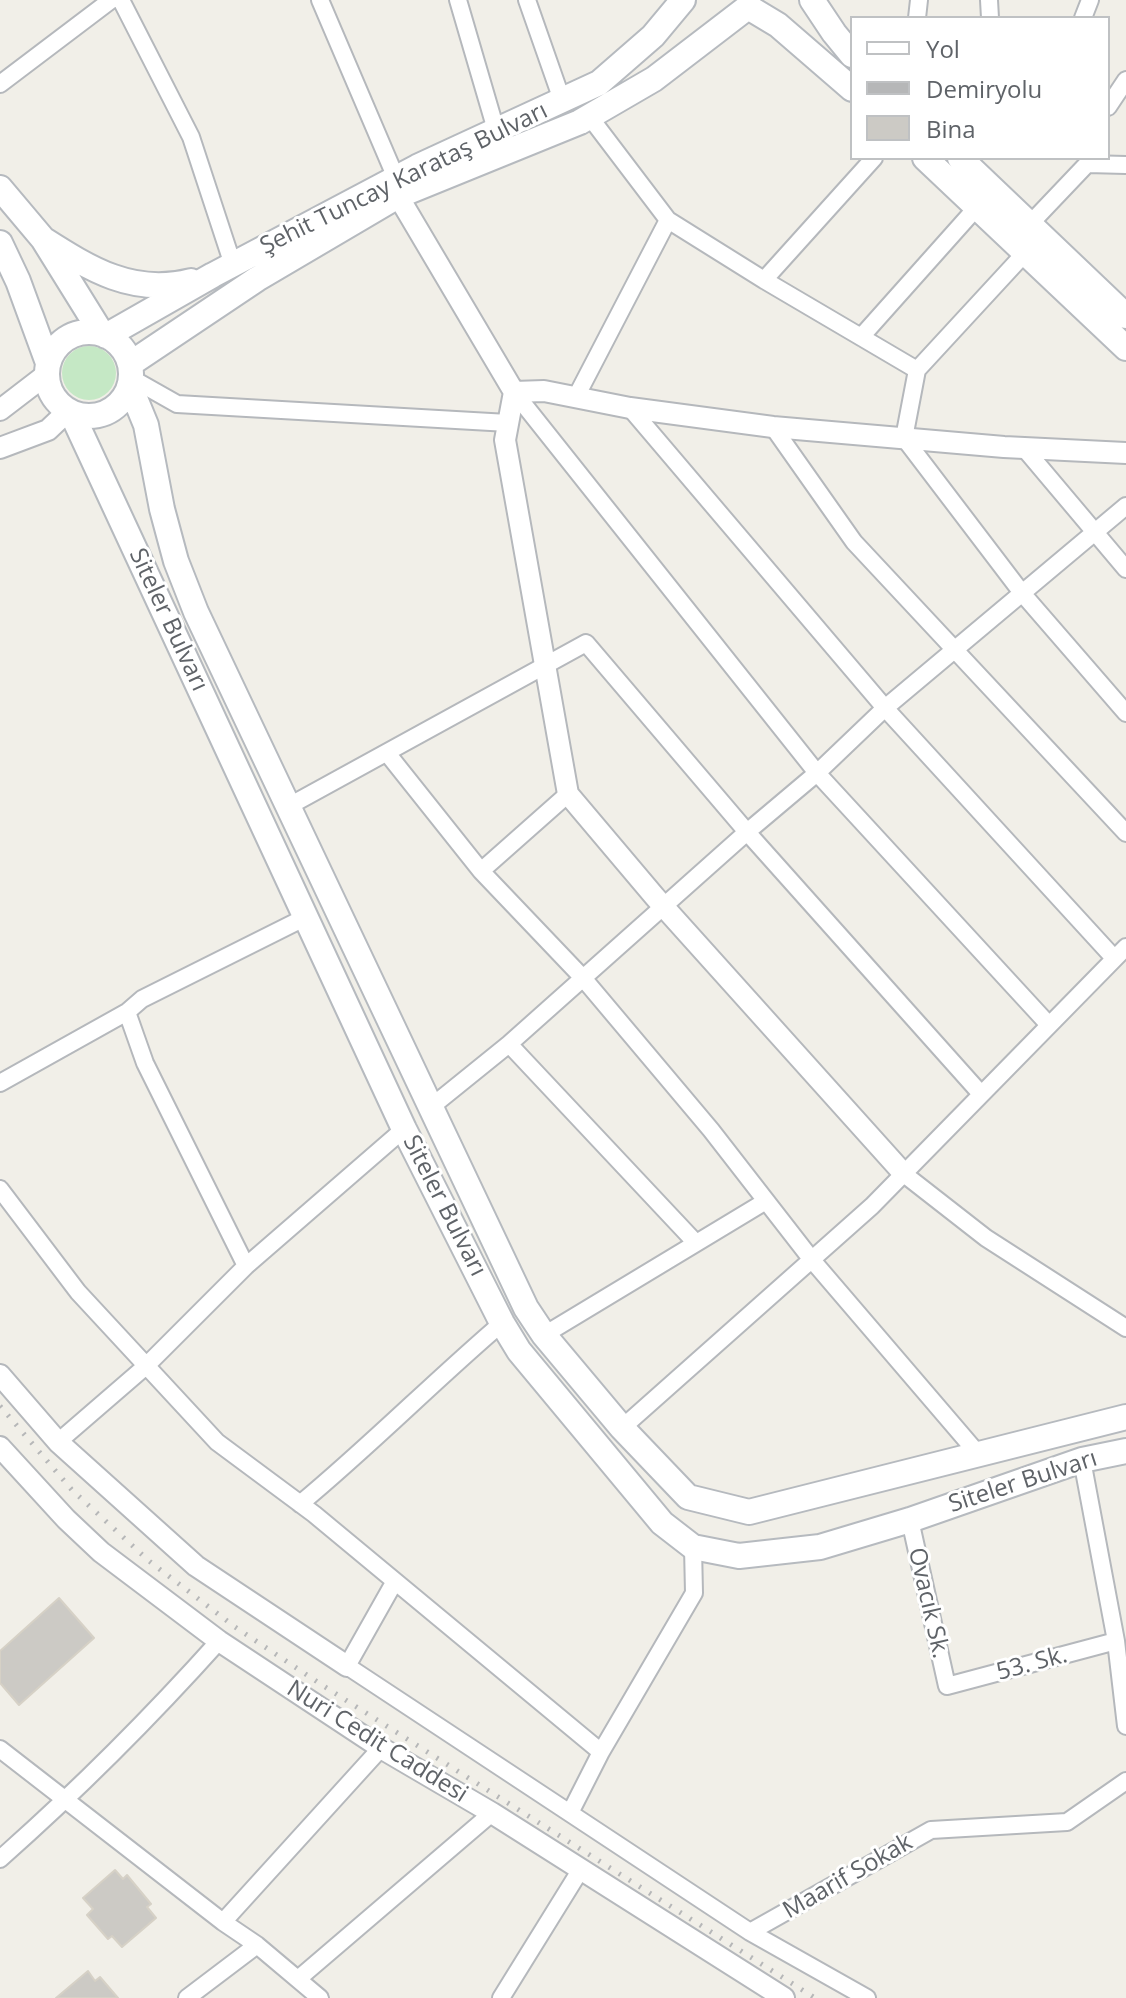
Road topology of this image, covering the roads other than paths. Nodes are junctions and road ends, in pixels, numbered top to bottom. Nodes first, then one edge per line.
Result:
1 (111, 0) edge
2 (121, 0) edge
3 (320, 0) edge
4 (458, 0) edge
5 (527, 0) edge
6 (683, 0) edge
7 (775, 0) edge
8 (812, 0) edge
9 (740, 3) edge
10 (850, 53) edge
11 (1126, 80) edge
12 (0, 84) edge
13 (850, 87) edge
14 (562, 100) junction
15 (1110, 104) edge
16 (589, 116) junction
17 (496, 130) junction
18 (872, 160) edge
19 (927, 160) edge
20 (963, 160) edge
21 (1088, 161) edge
22 (1126, 165) edge
23 (397, 187) junction
24 (0, 188) edge
25 (977, 207) junction
26 (668, 220) junction
27 (1029, 225) junction
28 (43, 239) junction
29 (0, 243) edge
30 (1025, 253) junction
31 (223, 270) junction
32 (764, 280) junction
33 (1126, 316) edge
34 (104, 335) junction
35 (861, 337) junction
36 (1126, 348) edge
37 (48, 369) junction
38 (917, 370) junction
39 (130, 376) junction
40 (514, 392) junction
41 (576, 397) junction
42 (630, 408) junction
43 (0, 410) edge
44 (70, 412) junction
45 (508, 423) junction
46 (773, 427) junction
47 (904, 438) junction
48 (0, 448) edge
49 (1024, 448) junction
50 (1126, 453) edge
51 (1126, 506) edge
52 (1093, 531) junction
53 (1126, 569) edge
54 (1022, 593) junction
55 (955, 651) junction
56 (546, 663) junction
57 (885, 708) junction
58 (1126, 713) edge
59 (387, 753) junction
60 (817, 773) junction
61 (568, 794) junction
62 (289, 806) junction
63 (747, 832) junction
64 (1126, 833) edge
65 (481, 871) junction
66 (663, 906) junction
67 (306, 917) junction
68 (1120, 953) edge
69 (583, 978) junction
70 (127, 1012) junction
71 (1049, 1025) junction
72 (509, 1044) junction
73 (0, 1083) edge
74 (981, 1094) junction
75 (431, 1107) junction
76 (404, 1129) junction
77 (904, 1174) junction
78 (0, 1189) edge
79 (766, 1201) junction
80 (696, 1243) junction
81 (812, 1260) junction
82 (246, 1266) junction
83 (502, 1323) junction
84 (1120, 1324) edge
85 (544, 1335) junction
86 (1126, 1335) edge
87 (146, 1366) junction
88 (0, 1375) edge
89 (1126, 1417) edge
90 (622, 1428) junction
91 (58, 1442) junction
92 (0, 1447) edge
93 (1126, 1451) edge
94 (979, 1455) junction
95 (1082, 1460) junction
96 (300, 1504) junction
97 (910, 1520) junction
98 (693, 1547) junction
99 (395, 1581) junction
100 (219, 1641) junction
101 (1116, 1641) junction
102 (347, 1666) junction
103 (947, 1686) joint
104 (1126, 1726) edge
105 (381, 1748) junction
106 (0, 1749) edge
107 (601, 1752) junction
108 (1125, 1784) edge
109 (66, 1801) junction
110 (492, 1813) junction
111 (570, 1813) junction
112 (0, 1859) edge
113 (581, 1869) junction
114 (223, 1922) junction
115 (750, 1932) junction
116 (257, 1945) junction
117 (298, 1979) junction
118 (187, 1998) edge
119 (320, 1998) edge
120 (501, 1998) edge
121 (784, 1998) edge
122 (867, 1998) edge

1 - 12 street
2 - 31 street
3 - 23 street
4 - 17 street
5 - 14 street
6 - 14 main road, Şehit Tuncay Karataş Bulvarı
7 - 9 main road
8 - 10 main road
9 - 13 main road
9 - 16 main road, Şehit Tuncay Karataş Bulvarı
11 - 15 street
14 - 17 main road, Şehit Tuncay Karataş Bulvarı
16 - 23 main road, Şehit Tuncay Karataş Bulvarı
16 - 26 street
17 - 23 main road, Şehit Tuncay Karataş Bulvarı
18 - 32 street
19 - 25 main road
20 - 27 main road
21 - 22 street
21 - 27 street
23 - 31 main road, Şehit Tuncay Karataş Bulvarı
23 - 39 main road, Şehit Tuncay Karataş Bulvarı
23 - 40 street
24 - 28 main road
25 - 30 main road
25 - 35 street
26 - 32 street
26 - 41 street
27 - 33 main road
28 - 31 main road
28 - 34 main road
29 - 37 main road
30 - 36 main road
30 - 38 street
31 - 34 main road, Şehit Tuncay Karataş Bulvarı
32 - 35 street
34 - 37 main road
34 - 39 main road
35 - 38 street
37 - 43 street
37 - 44 main road
38 - 47 street
39 - 44 main road
39 - 45 street
39 - 62 main road, Siteler Bulvarı
40 - 41 street
40 - 45 street
40 - 60 street
41 - 42 street
42 - 46 street
42 - 57 street
44 - 48 street
44 - 67 main road, Siteler Bulvarı
45 - 56 street
46 - 47 street
46 - 55 street
47 - 49 street
47 - 54 street
49 - 50 street
49 - 52 street
51 - 52 street
52 - 53 street
52 - 54 street
54 - 55 street
54 - 58 street
55 - 57 street
55 - 64 street
56 - 59 street
56 - 61 street
56 - 63 street
57 - 60 street
57 - 68 street
59 - 62 street
59 - 65 street
60 - 63 street
60 - 71 street
61 - 65 street
61 - 66 street
62 - 75 main road, Siteler Bulvarı
63 - 66 street
63 - 74 street
65 - 69 street
66 - 69 street
66 - 77 street
67 - 70 street
67 - 76 main road, Siteler Bulvarı
68 - 71 street
69 - 72 street
69 - 79 street
70 - 73 street
70 - 82 street
71 - 74 street
72 - 75 street
72 - 80 street
74 - 77 street
75 - 85 main road, Siteler Bulvarı
76 - 82 street
76 - 83 main road, Siteler Bulvarı
77 - 81 street
77 - 84 street
78 - 87 street
79 - 80 street
79 - 81 street
80 - 85 street
81 - 90 street
81 - 94 street
82 - 87 street
83 - 96 street
83 - 98 main road, Siteler Bulvarı
84 - 86 street
85 - 90 main road, Siteler Bulvarı
87 - 91 street
87 - 96 street
88 - 91 street, Nuri Cedit Caddesi
89 - 94 main road, Siteler Bulvarı
90 - 94 main road, Siteler Bulvarı
91 - 102 street, Nuri Cedit Caddesi
92 - 100 street, Nuri Cedit Caddesi
93 - 95 main road, Siteler Bulvarı
95 - 97 main road, Siteler Bulvarı
95 - 101 street
96 - 99 street
97 - 98 main road, Siteler Bulvarı
97 - 103 street, Ovacık Sk.
98 - 107 street
99 - 102 street
99 - 107 street
100 - 105 street, Nuri Cedit Caddesi
100 - 109 street
101 - 103 street, 53. Sk.
101 - 104 street
102 - 111 street
105 - 110 street, Nuri Cedit Caddesi
105 - 114 street
106 - 109 street
107 - 111 street
108 - 115 street, Maarif Sokak
109 - 112 street
109 - 114 street
110 - 113 street, Nuri Cedit Caddesi
110 - 117 street
111 - 115 street
113 - 120 street
113 - 121 street, Nuri Cedit Caddesi
114 - 116 street
115 - 122 street
116 - 117 street
116 - 118 street
117 - 119 street

